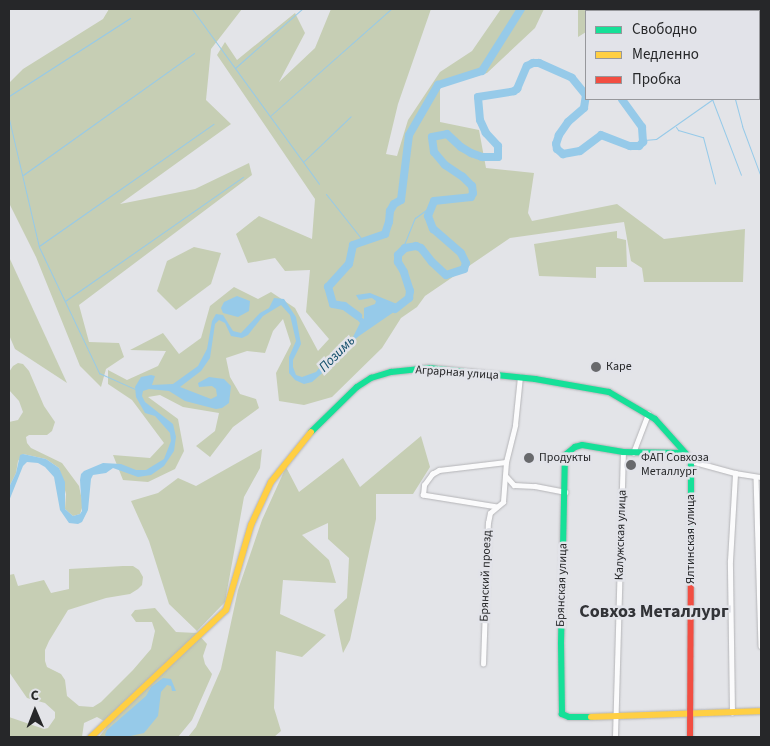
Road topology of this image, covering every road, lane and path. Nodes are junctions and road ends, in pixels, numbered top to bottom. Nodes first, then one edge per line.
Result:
1 (520, 377) junction
2 (648, 414) junction
3 (623, 452) junction
4 (633, 452) junction
5 (684, 453) junction
6 (692, 461) junction
7 (506, 462) junction
8 (735, 473) junction
9 (506, 476) junction
10 (759, 477) edge
11 (564, 492) junction
12 (497, 507) junction
13 (761, 646) edge
14 (482, 664) dead end
15 (761, 711) edge
16 (732, 713) junction
17 (690, 714) junction
18 (615, 716) junction
19 (91, 737) edge
20 (615, 737) edge
21 (690, 737) edge

1 - 2 street, Аграрная улица
1 - 7 street, Брянский проезд
1 - 19 street, Аграрная улица
2 - 4 street
2 - 5 street, Аграрная улица
3 - 4 street
3 - 11 street, Брянская улица
3 - 18 street, Калужская улица
4 - 5 street
5 - 6 street, Аграрная улица
6 - 8 street, Аграрная улица
6 - 17 street, Ялтинская улица
7 - 9 street, Брянский проезд
7 - 12 street
8 - 10 street, Аграрная улица
8 - 16 street
9 - 11 street
9 - 12 street, Брянский проезд
10 - 13 street
11 - 18 street, Брянская улица
12 - 14 street, Брянский проезд
15 - 16 street
16 - 17 street
17 - 18 street
17 - 21 street, Ялтинская улица
18 - 20 street, Калужская улица

